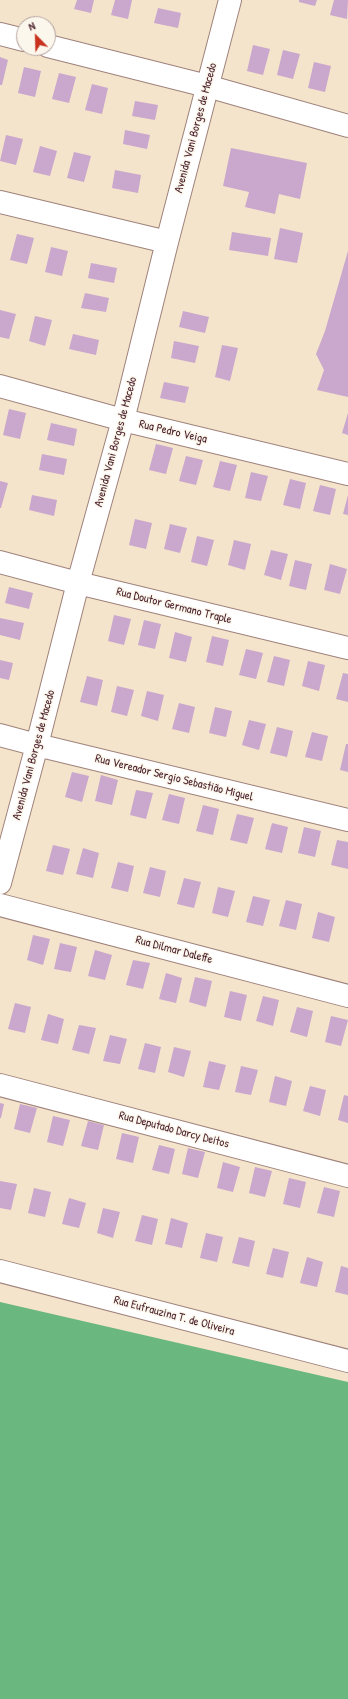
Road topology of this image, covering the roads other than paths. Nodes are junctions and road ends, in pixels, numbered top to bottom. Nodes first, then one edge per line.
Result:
1 (230, 0) edge
2 (0, 34) edge
3 (16, 38) edge
4 (56, 48) edge
5 (207, 86) junction
6 (348, 126) edge
7 (0, 202) edge
8 (167, 242) junction
9 (0, 386) edge
10 (123, 420) junction
11 (348, 474) edge
12 (0, 562) edge
13 (78, 583) junction
14 (348, 648) edge
15 (0, 735) edge
16 (37, 745) junction
17 (348, 820) edge
18 (0, 883) edge
19 (0, 905) edge
20 (348, 996) edge
21 (0, 1085) edge
22 (348, 1176) edge
23 (0, 1271) edge
24 (348, 1361) edge

1 - 5 street, Avenida Vani Borges de Macedo
2 - 3 street
4 - 5 street
5 - 6 street
5 - 8 street, Avenida Vani Borges de Macedo
7 - 8 street
8 - 10 street, Avenida Vani Borges de Macedo
9 - 10 street, Rua Pedro Veiga
10 - 11 street, Rua Pedro Veiga
10 - 13 street, Avenida Vani Borges de Macedo
12 - 13 street, Rua Doutor Germano Traple
13 - 14 street, Rua Doutor Germano Traple
13 - 16 street, Avenida Vani Borges de Macedo
15 - 16 street, Rua Vereador Sergio Sebastião Miguel
16 - 17 street, Rua Vereador Sergio Sebastião Miguel
16 - 18 street, Avenida Vani Borges de Macedo
19 - 20 street, Rua Dilmar Daleffe
21 - 22 street, Rua Deputado Darcy Deitos
23 - 24 street, Rua Eufrauzina T. de Oliveira

